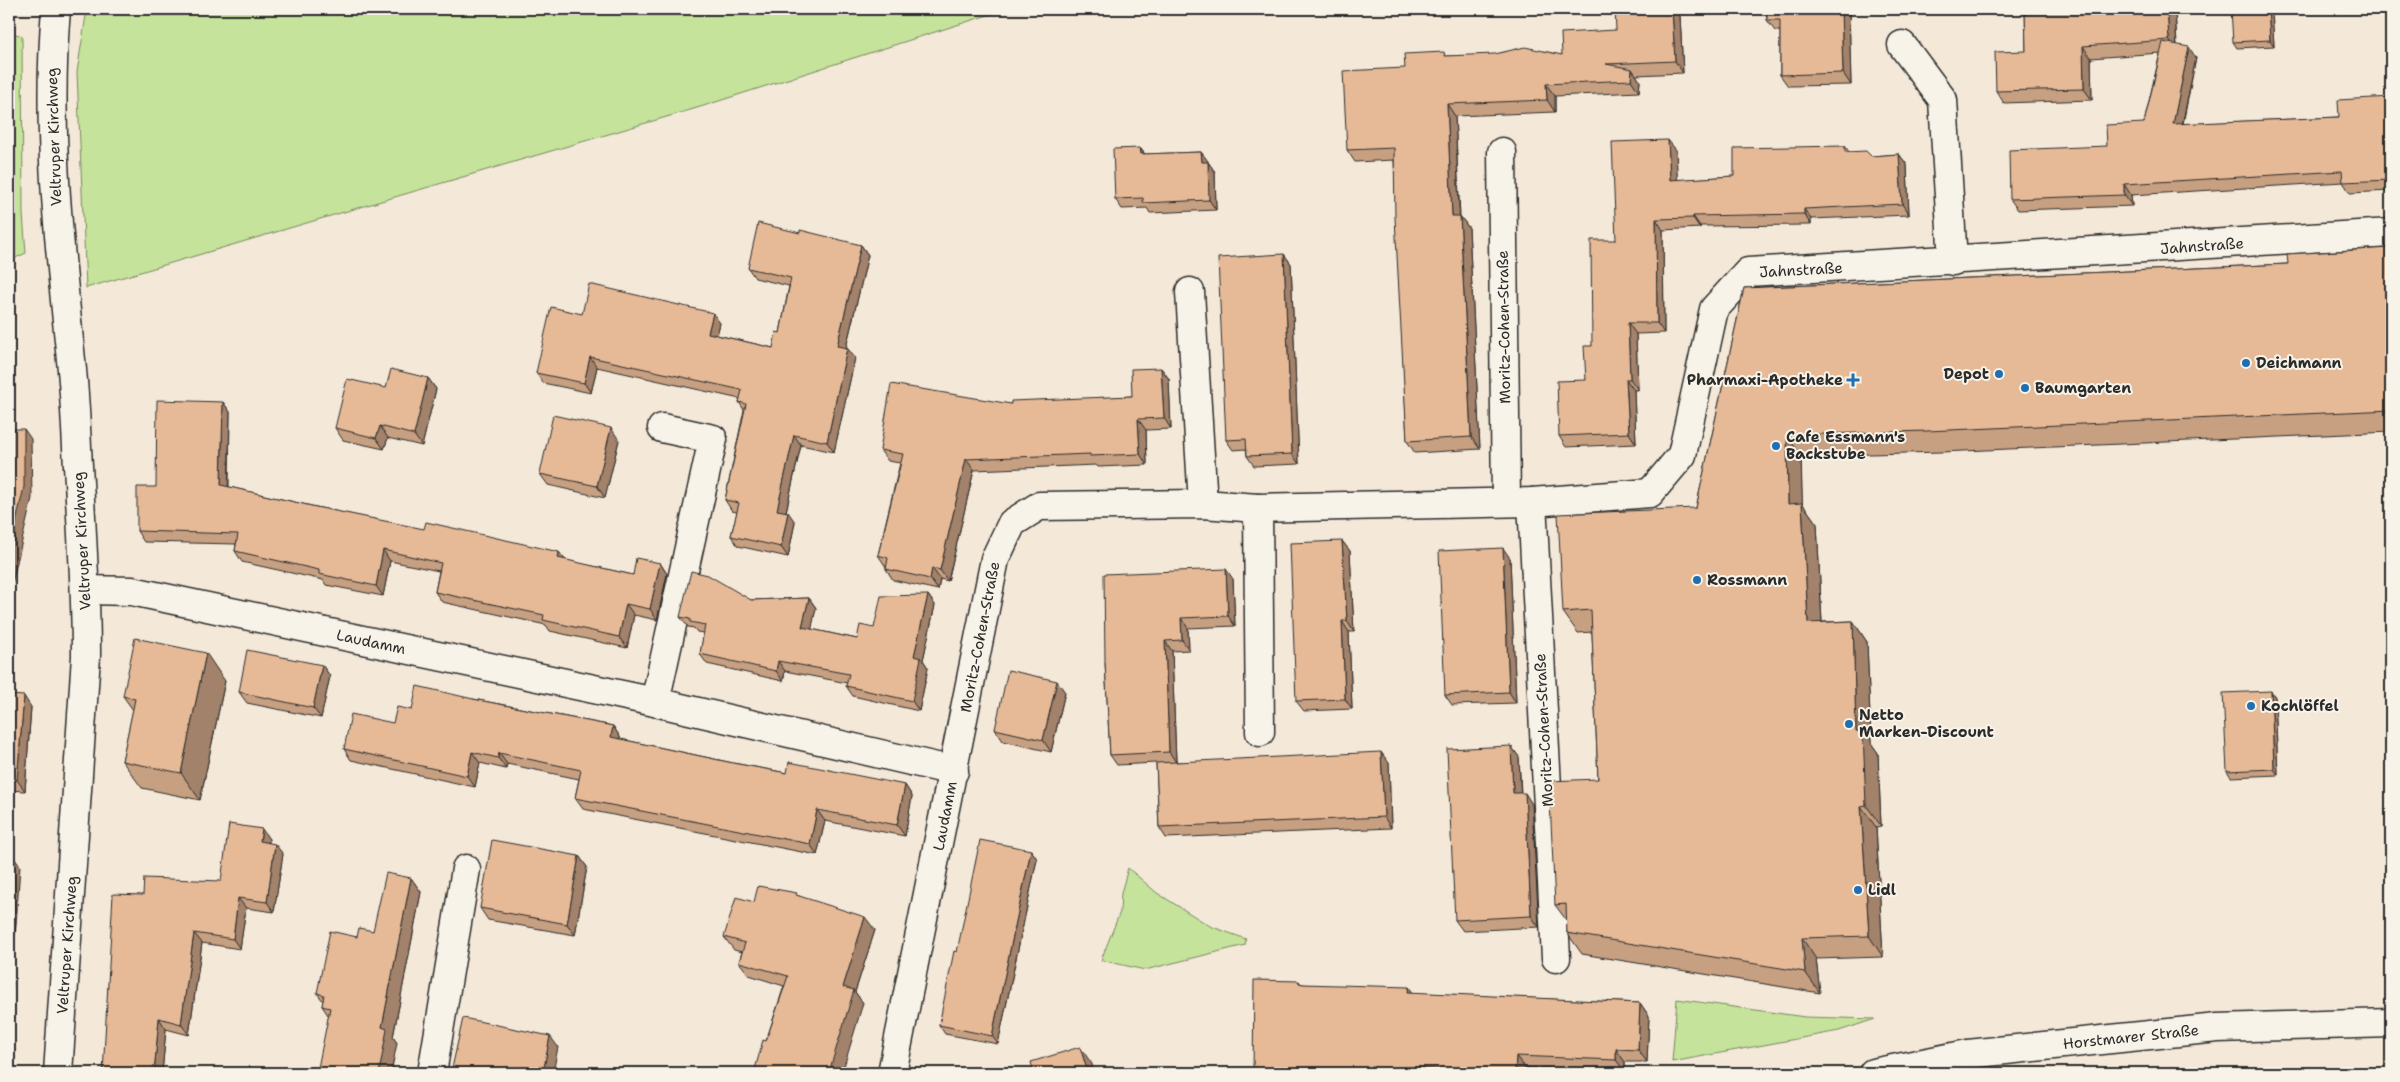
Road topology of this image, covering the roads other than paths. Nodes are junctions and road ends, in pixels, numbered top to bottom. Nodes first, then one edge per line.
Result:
1 (56, 9) edge
2 (1902, 45) dead end
3 (1502, 152) dead end
4 (2391, 233) edge
5 (1953, 261) junction
6 (1190, 292) dead end
7 (662, 428) dead end
8 (1650, 493) joint
9 (1519, 502) junction
10 (1203, 504) junction
11 (1258, 508) junction
12 (86, 590) junction
13 (655, 702) junction
14 (1260, 732) dead end
15 (954, 771) junction
16 (466, 869) dead end
17 (1556, 958) dead end
18 (2391, 1023) edge
19 (58, 1073) edge
20 (432, 1073) edge
21 (892, 1073) edge
22 (1873, 1073) edge

1 - 12 street, Veltruper Kirchweg
2 - 5 street
3 - 9 street, Moritz-Cohen-Straße
4 - 5 street, Jahnstraße
5 - 8 street, Jahnstraße
6 - 10 street
7 - 13 street
8 - 9 street, Moritz-Cohen-Straße
9 - 11 street, Moritz-Cohen-Straße
9 - 17 street, Moritz-Cohen-Straße
10 - 11 street, Moritz-Cohen-Straße
10 - 15 street, Moritz-Cohen-Straße
11 - 14 street
12 - 13 street, Laudamm
12 - 19 street, Veltruper Kirchweg
13 - 15 street, Laudamm
15 - 21 street, Laudamm
16 - 20 street
18 - 22 street, Horstmarer Straße

